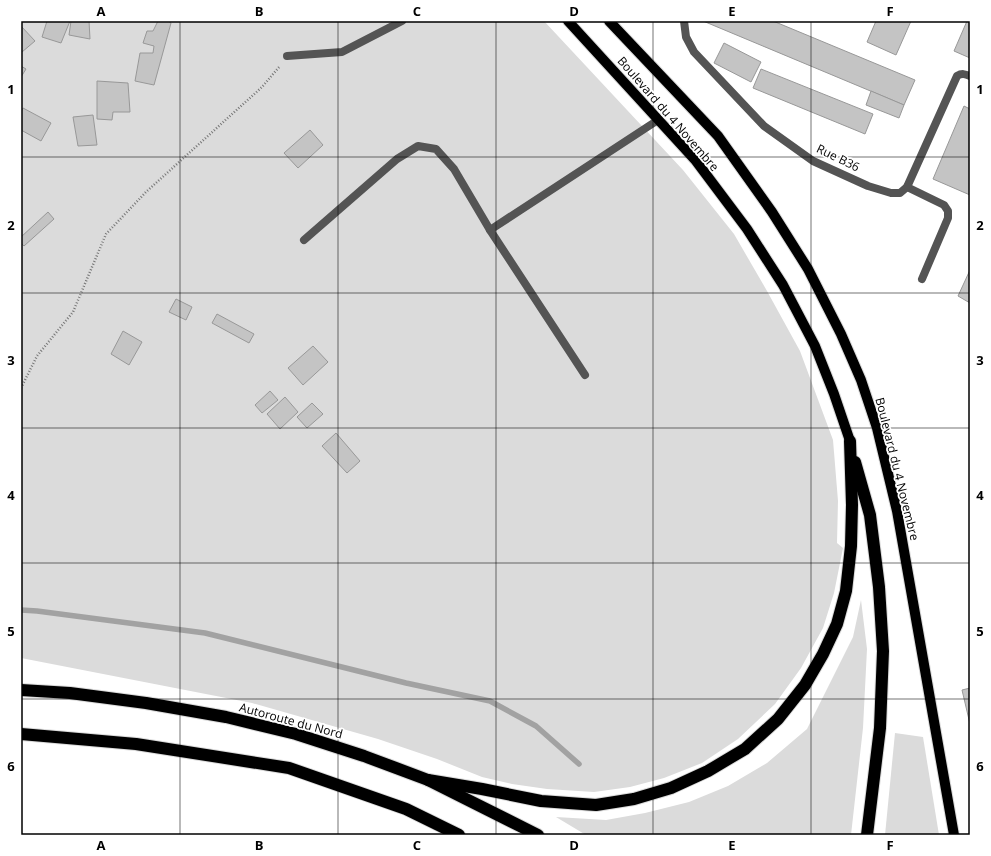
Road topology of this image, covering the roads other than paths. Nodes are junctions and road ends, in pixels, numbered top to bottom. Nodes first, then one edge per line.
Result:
1 (402, 21) edge
2 (568, 21) edge
3 (609, 21) edge
4 (684, 21) edge
5 (288, 56) road end
6 (970, 76) edge
7 (658, 120) junction
8 (907, 187) junction
9 (490, 230) junction
10 (304, 240) dead end
11 (922, 279) dead end
12 (585, 375) dead end
13 (850, 441) junction
14 (21, 690) edge
15 (21, 734) edge
16 (428, 780) junction
17 (459, 835) edge
18 (538, 835) edge
19 (867, 835) edge
20 (954, 835) edge

1 - 5 street
2 - 7 main road, Boulevard du 4 Novembre
3 - 20 main road, Boulevard du 4 Novembre
4 - 8 street, Rue B36
6 - 8 street
7 - 9 street
7 - 13 main road, Boulevard du 4 Novembre
8 - 11 street
9 - 10 street
9 - 12 street
13 - 16 highway
13 - 19 highway
14 - 16 highway, Autoroute du Nord
15 - 17 highway
16 - 18 highway, Autoroute du Nord

